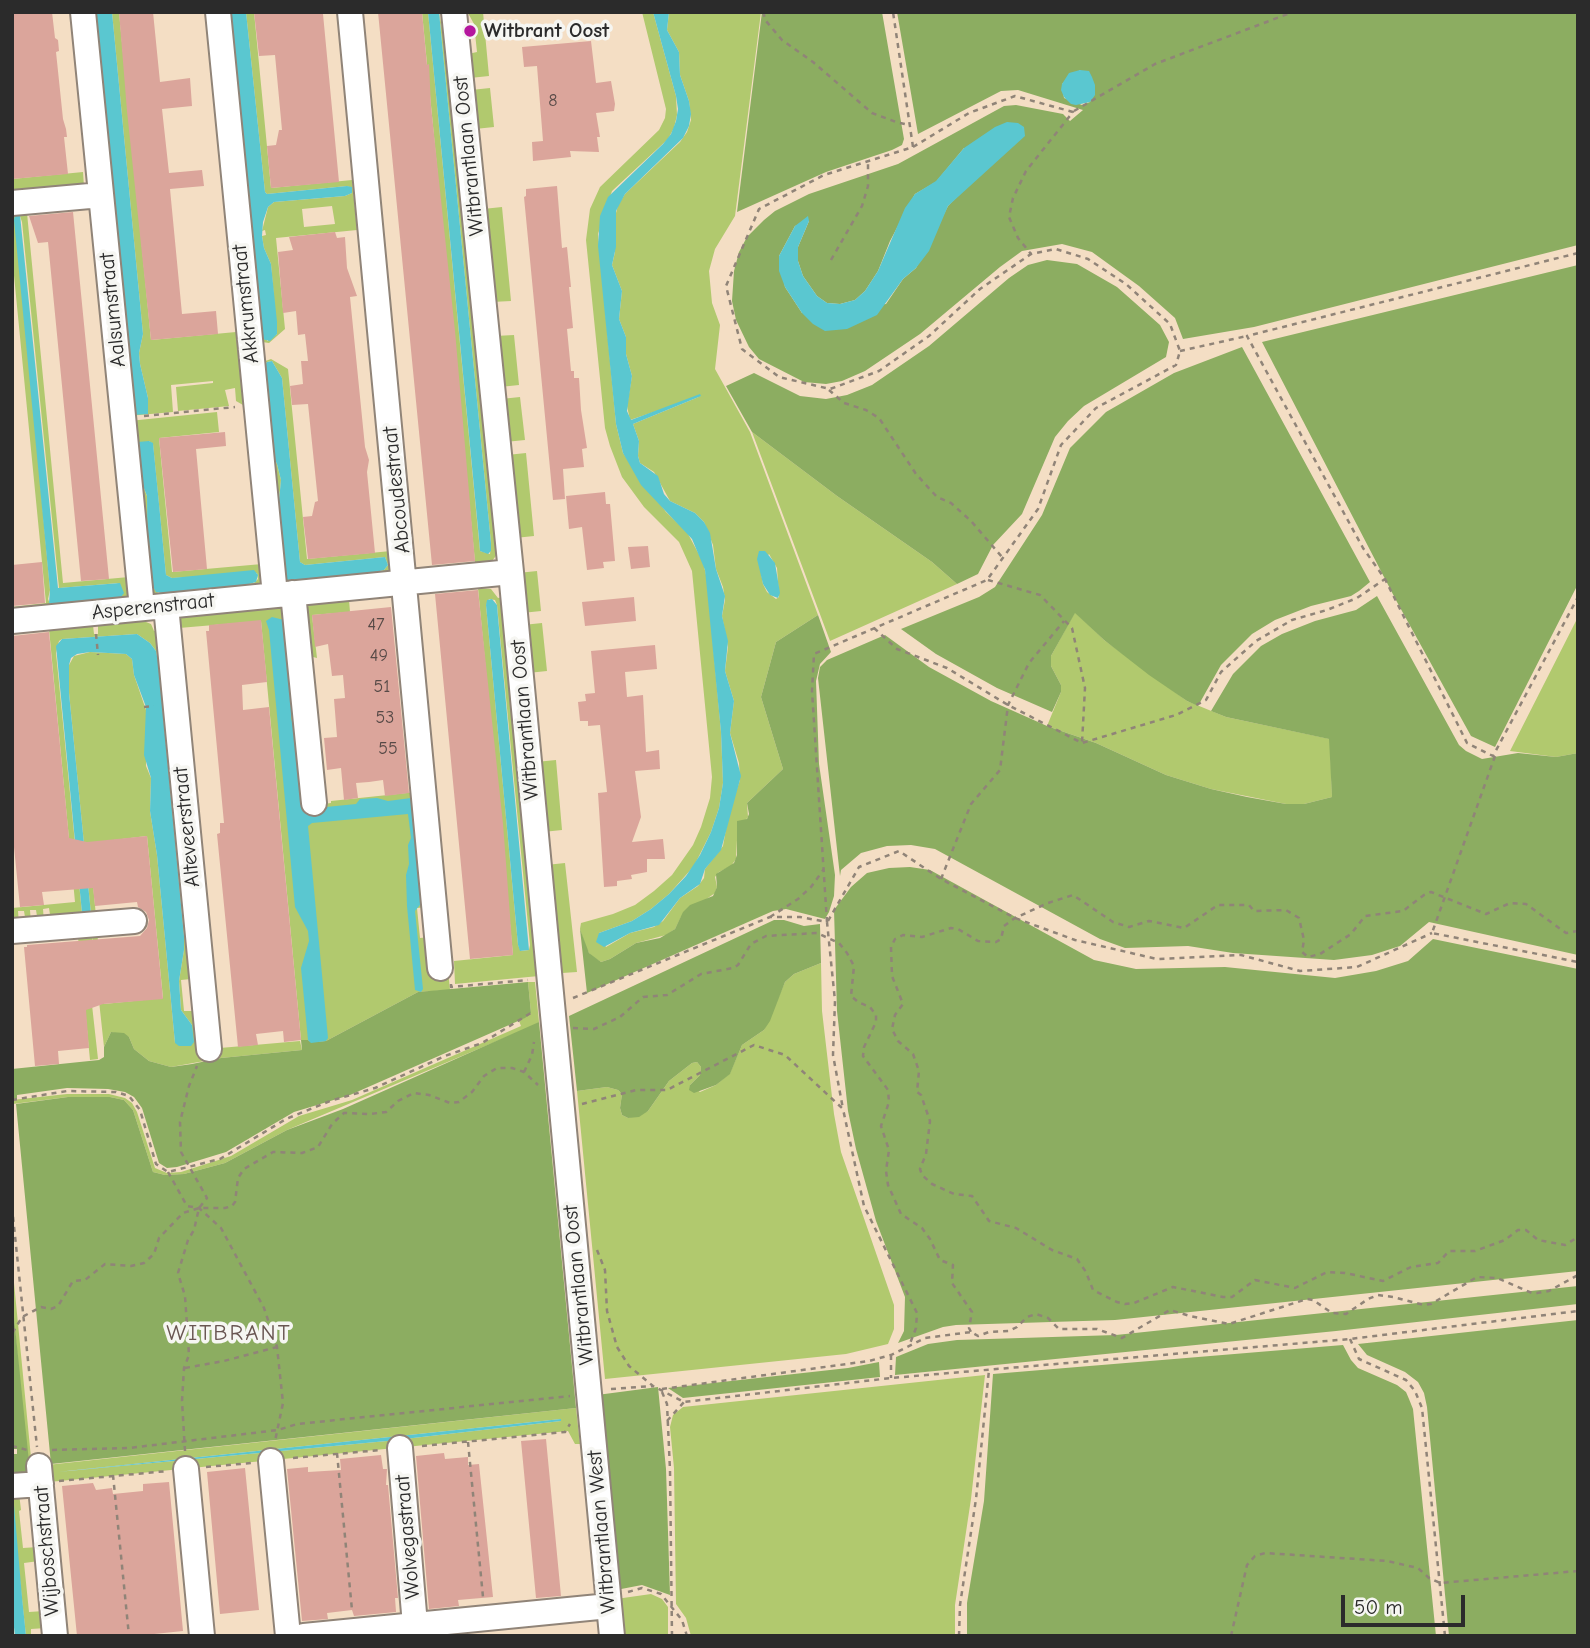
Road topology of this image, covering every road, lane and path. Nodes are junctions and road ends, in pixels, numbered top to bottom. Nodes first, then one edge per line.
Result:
1 (83, 12) edge
2 (218, 12) edge
3 (350, 12) edge
4 (454, 12) edge
5 (763, 12) edge
6 (893, 12) edge
7 (1293, 12) edge
8 (1073, 112) junction
9 (910, 125) junction
10 (913, 147) junction
11 (868, 162) junction
12 (101, 195) junction
13 (12, 203) edge
14 (1578, 253) edge
15 (1031, 254) junction
16 (831, 260) dead end
17 (1247, 336) junction
18 (1180, 351) junction
19 (827, 388) junction
20 (256, 405) junction
21 (123, 418) junction
22 (1003, 558) junction
23 (512, 572) junction
24 (1385, 579) junction
25 (987, 580) junction
26 (406, 582) junction
27 (284, 594) junction
28 (1578, 597) edge
29 (154, 607) junction
30 (12, 621) edge
31 (1064, 621) junction
32 (874, 628) junction
33 (96, 634) dead end
34 (98, 655) dead end
35 (1008, 705) junction
36 (162, 706) dead end
37 (144, 707) dead end
38 (1082, 743) junction
39 (1497, 750) junction
40 (314, 803) dead end
41 (824, 869) junction
42 (941, 879) junction
43 (1445, 898) junction
44 (770, 917) junction
45 (1015, 918) junction
46 (134, 920) dead end
47 (827, 922) junction
48 (12, 931) edge
49 (1578, 931) edge
50 (1432, 933) junction
51 (830, 937) junction
52 (1578, 962) edge
53 (440, 968) joint
54 (549, 977) junction
55 (552, 1017) junction
56 (209, 1049) joint
57 (12, 1100) edge
58 (843, 1109) junction
59 (562, 1110) junction
60 (188, 1167) junction
61 (169, 1172) junction
62 (12, 1207) edge
63 (199, 1208) junction
64 (573, 1231) junction
65 (1578, 1237) edge
66 (1578, 1275) edge
67 (1578, 1311) edge
68 (22, 1317) junction
69 (971, 1332) junction
70 (1350, 1339) junction
71 (12, 1343) edge
72 (909, 1346) junction
73 (277, 1347) junction
74 (891, 1354) junction
75 (184, 1368) junction
76 (989, 1370) junction
77 (891, 1378) junction
78 (653, 1386) junction
79 (589, 1390) junction
80 (661, 1390) junction
81 (684, 1402) junction
82 (667, 1420) junction
83 (582, 1425) junction
84 (278, 1430) junction
85 (184, 1441) junction
86 (468, 1442) junction
87 (12, 1446) edge
88 (400, 1448) junction
89 (337, 1453) junction
90 (271, 1461) junction
91 (39, 1466) junction
92 (186, 1469) junction
93 (113, 1475) junction
94 (12, 1486) edge
95 (1578, 1571) edge
96 (1440, 1583) junction
97 (609, 1602) junction
98 (672, 1605) junction
99 (485, 1618) junction
100 (415, 1625) junction
101 (354, 1631) junction
102 (316, 1635) edge
103 (55, 1636) edge
104 (129, 1636) edge
105 (202, 1636) edge
106 (288, 1636) edge
107 (612, 1636) edge
108 (673, 1636) edge
109 (687, 1636) edge
110 (959, 1636) edge
111 (1231, 1636) edge
112 (1445, 1636) edge

1 - 12 street, Aalsumstraat
2 - 20 street, Akkrumstraat
3 - 26 street, Abcoudestraat
4 - 23 street, Witbrantlaan Oost
5 - 9 path
6 - 9 path
7 - 8 path
8 - 10 path
8 - 15 path
9 - 10 path
10 - 11 path
11 - 16 path
11 - 19 path
12 - 13 street
12 - 21 street, Aalsumstraat
14 - 17 path
15 - 18 path
15 - 19 path
17 - 18 path
17 - 24 path
18 - 22 path
19 - 22 path
20 - 21 path
20 - 27 street, Akkrumstraat
21 - 29 street, Aalsumstraat
22 - 25 path
23 - 26 street, Asperenstraat
23 - 54 street, Witbrantlaan Oost
24 - 38 path
24 - 39 path
25 - 31 path
25 - 32 path
26 - 27 street, Asperenstraat
26 - 53 street, Abcoudestraat
27 - 29 street, Asperenstraat
27 - 40 street
28 - 39 path
29 - 30 street, Asperenstraat
29 - 56 street, Alteveerstraat
31 - 35 path
31 - 38 path
32 - 35 path
32 - 41 path
33 - 34 path
35 - 38 path
35 - 42 path
36 - 37 path
39 - 43 path
41 - 44 path
41 - 47 path
42 - 45 path
42 - 47 path
43 - 45 path
43 - 49 path
43 - 50 path
44 - 47 path
44 - 55 path
45 - 50 path
45 - 65 path
46 - 48 street
47 - 51 path
50 - 52 path
51 - 55 path
51 - 58 path
51 - 69 path
53 - 54 path
54 - 55 street, Witbrantlaan Oost
55 - 59 street, Witbrantlaan Oost
55 - 60 path
55 - 63 path
56 - 60 path
57 - 61 path
58 - 59 path
58 - 72 path
59 - 64 street, Witbrantlaan Oost
60 - 61 path
60 - 63 path
61 - 63 path
62 - 68 path
63 - 68 path
63 - 73 path
63 - 75 path
64 - 78 path
64 - 79 street, Witbrantlaan Oost
66 - 69 path
67 - 70 path
68 - 71 path
68 - 91 path
69 - 72 path
70 - 76 path
70 - 96 path
72 - 74 path
73 - 75 path
73 - 84 path
74 - 77 path
74 - 80 path
75 - 85 path
76 - 77 path
76 - 110 path
77 - 81 path
78 - 79 path
78 - 80 path
79 - 83 street, Witbrantlaan Oost
79 - 84 path
80 - 81 path
80 - 82 path
81 - 82 path
82 - 98 path
83 - 86 path
83 - 97 street, Witbrantlaan West
84 - 85 path
84 - 90 path
85 - 91 path
85 - 92 path
86 - 88 path
86 - 99 path
87 - 91 path
88 - 89 path
88 - 100 street, Wolvegastraat
89 - 90 path
89 - 101 path
90 - 92 path
90 - 106 street
91 - 93 path
91 - 94 street
91 - 103 street, Wijboschstraat
92 - 93 path
92 - 105 street
93 - 104 path
95 - 96 path
96 - 111 path
96 - 112 path
97 - 98 path
97 - 99 street, Wolvegastraat
97 - 107 street, Witbrantlaan West
98 - 108 path
98 - 109 path
99 - 100 street, Wolvegastraat
100 - 101 street, Wolvegastraat
101 - 102 street, Wolvegastraat

